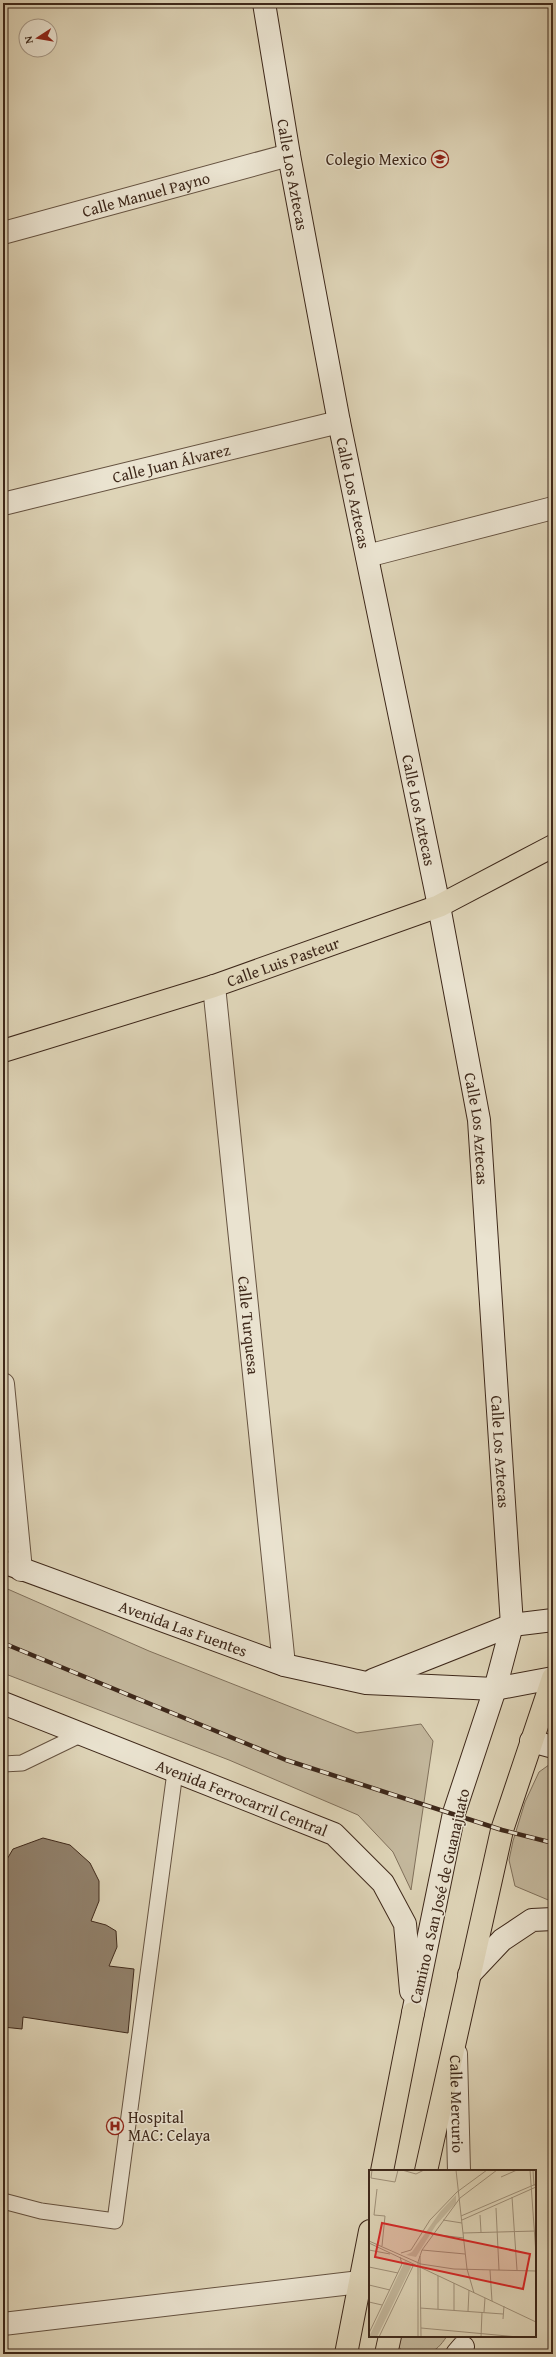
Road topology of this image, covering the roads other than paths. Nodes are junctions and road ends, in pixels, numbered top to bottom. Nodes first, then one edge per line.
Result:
1 (264, 3) edge
2 (289, 155) junction
3 (3, 233) edge
4 (339, 422) junction
5 (3, 504) edge
6 (553, 508) edge
7 (367, 556) junction
8 (553, 846) edge
9 (439, 906) junction
10 (214, 986) junction
11 (3, 1051) edge
12 (3, 1384) edge
13 (12, 1566) edge
14 (553, 1620) edge
15 (512, 1625) junction
16 (284, 1665) junction
17 (553, 1678) edge
18 (366, 1683) junction
19 (495, 1689) junction
20 (3, 1703) edge
21 (82, 1734) junction
22 (531, 1741) junction
23 (553, 1747) edge
24 (3, 1764) edge
25 (175, 1772) junction
26 (553, 1919) edge
27 (469, 1975) junction
28 (412, 2013) junction
29 (455, 2037) junction
30 (382, 2170) edge
31 (426, 2170) edge
32 (459, 2170) edge
33 (3, 2201) edge
34 (369, 2236) edge
35 (360, 2282) junction
36 (3, 2324) edge
37 (390, 2337) edge
38 (346, 2354) edge
39 (386, 2354) edge

1 - 2 main road, Calle Los Aztecas
2 - 3 main road, Calle Manuel Payno
2 - 4 main road, Calle Los Aztecas
4 - 5 main road, Calle Juan Álvarez
4 - 7 main road, Calle Los Aztecas
6 - 7 main road
7 - 9 main road, Calle Los Aztecas
8 - 9 main road, Calle Luis Pasteur
9 - 10 main road, Calle Luis Pasteur
9 - 15 main road, Calle Los Aztecas
10 - 11 main road, Calle Luis Pasteur
10 - 16 main road, Calle Turquesa
12 - 13 main road
13 - 16 main road, Avenida Las Fuentes
14 - 15 main road
15 - 18 main road
15 - 19 main road, Camino a San José de Guanajuato
16 - 18 main road, Avenida Las Fuentes
17 - 19 main road, Avenida Las Fuentes
17 - 22 main road
18 - 19 main road, Avenida Las Fuentes
19 - 28 main road, Camino a San José de Guanajuato
20 - 21 main road, Avenida Ferrocarril Central
21 - 24 lane
21 - 25 main road, Avenida Ferrocarril Central
22 - 23 main road
22 - 27 main road
25 - 28 main road, Avenida Ferrocarril Central
25 - 33 lane
26 - 27 main road
27 - 29 main road
28 - 30 main road, Camino a San José de Guanajuato
29 - 31 main road
29 - 32 main road, Calle Mercurio
34 - 35 main road
35 - 36 main road
35 - 38 main road
37 - 39 main road

